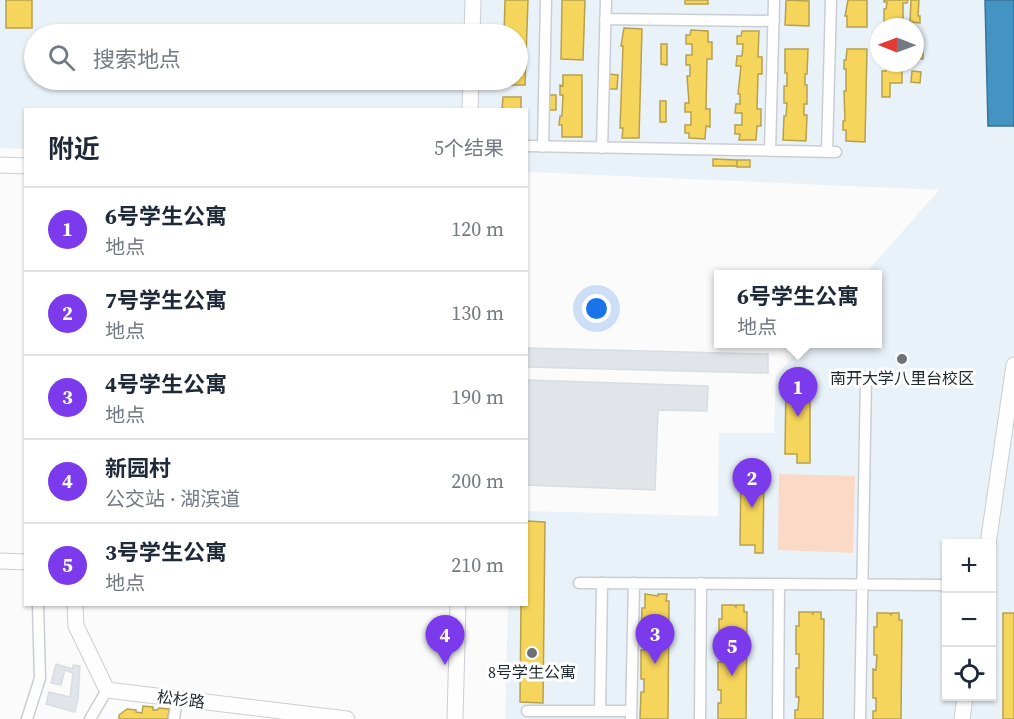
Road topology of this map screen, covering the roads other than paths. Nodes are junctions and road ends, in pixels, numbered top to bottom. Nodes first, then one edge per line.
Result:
1 (473, 0) edge
2 (546, 0) edge
3 (606, 0) edge
4 (774, 0) edge
5 (831, 0) edge
6 (605, 19) junction
7 (774, 21) junction
8 (472, 24) edge
9 (471, 90) edge
10 (470, 108) edge
11 (528, 146) edge
12 (543, 147) junction
13 (602, 148) junction
14 (770, 151) junction
15 (0, 165) edge
16 (24, 166) edge
17 (0, 173) edge
18 (24, 173) edge
19 (1014, 365) edge
20 (866, 378) dead end
21 (989, 539) edge
22 (0, 561) edge
23 (24, 562) edge
24 (579, 583) dead end
25 (602, 583) junction
26 (634, 583) junction
27 (701, 583) junction
28 (779, 584) junction
29 (861, 584) junction
30 (942, 585) edge
31 (38, 606) edge
32 (75, 606) edge
33 (458, 606) edge
34 (107, 690) junction
35 (964, 701) edge
36 (176, 706) dead end
37 (527, 711) dead end
38 (600, 711) junction
39 (631, 715) edge
40 (27, 719) edge
41 (90, 719) edge
42 (174, 719) edge
43 (347, 719) edge
44 (455, 719) edge
45 (700, 719) edge
46 (778, 719) edge
47 (860, 719) edge
48 (962, 719) edge

1 - 8 street
2 - 12 street
3 - 6 street
4 - 7 street
5 - 14 street
6 - 7 street
6 - 13 street
7 - 14 street
9 - 10 street
11 - 12 street
12 - 13 street
13 - 14 street
15 - 16 street
17 - 18 street
19 - 21 street
20 - 29 street
22 - 23 street
24 - 25 street
25 - 26 street
25 - 38 street
26 - 27 street
26 - 39 street
27 - 28 street
27 - 45 street
28 - 29 street
28 - 46 street
29 - 30 street
29 - 47 street
31 - 40 street
32 - 34 street
33 - 44 street
34 - 41 street
34 - 43 street, 松杉路
35 - 48 street
36 - 42 street
37 - 38 street
38 - 39 street

